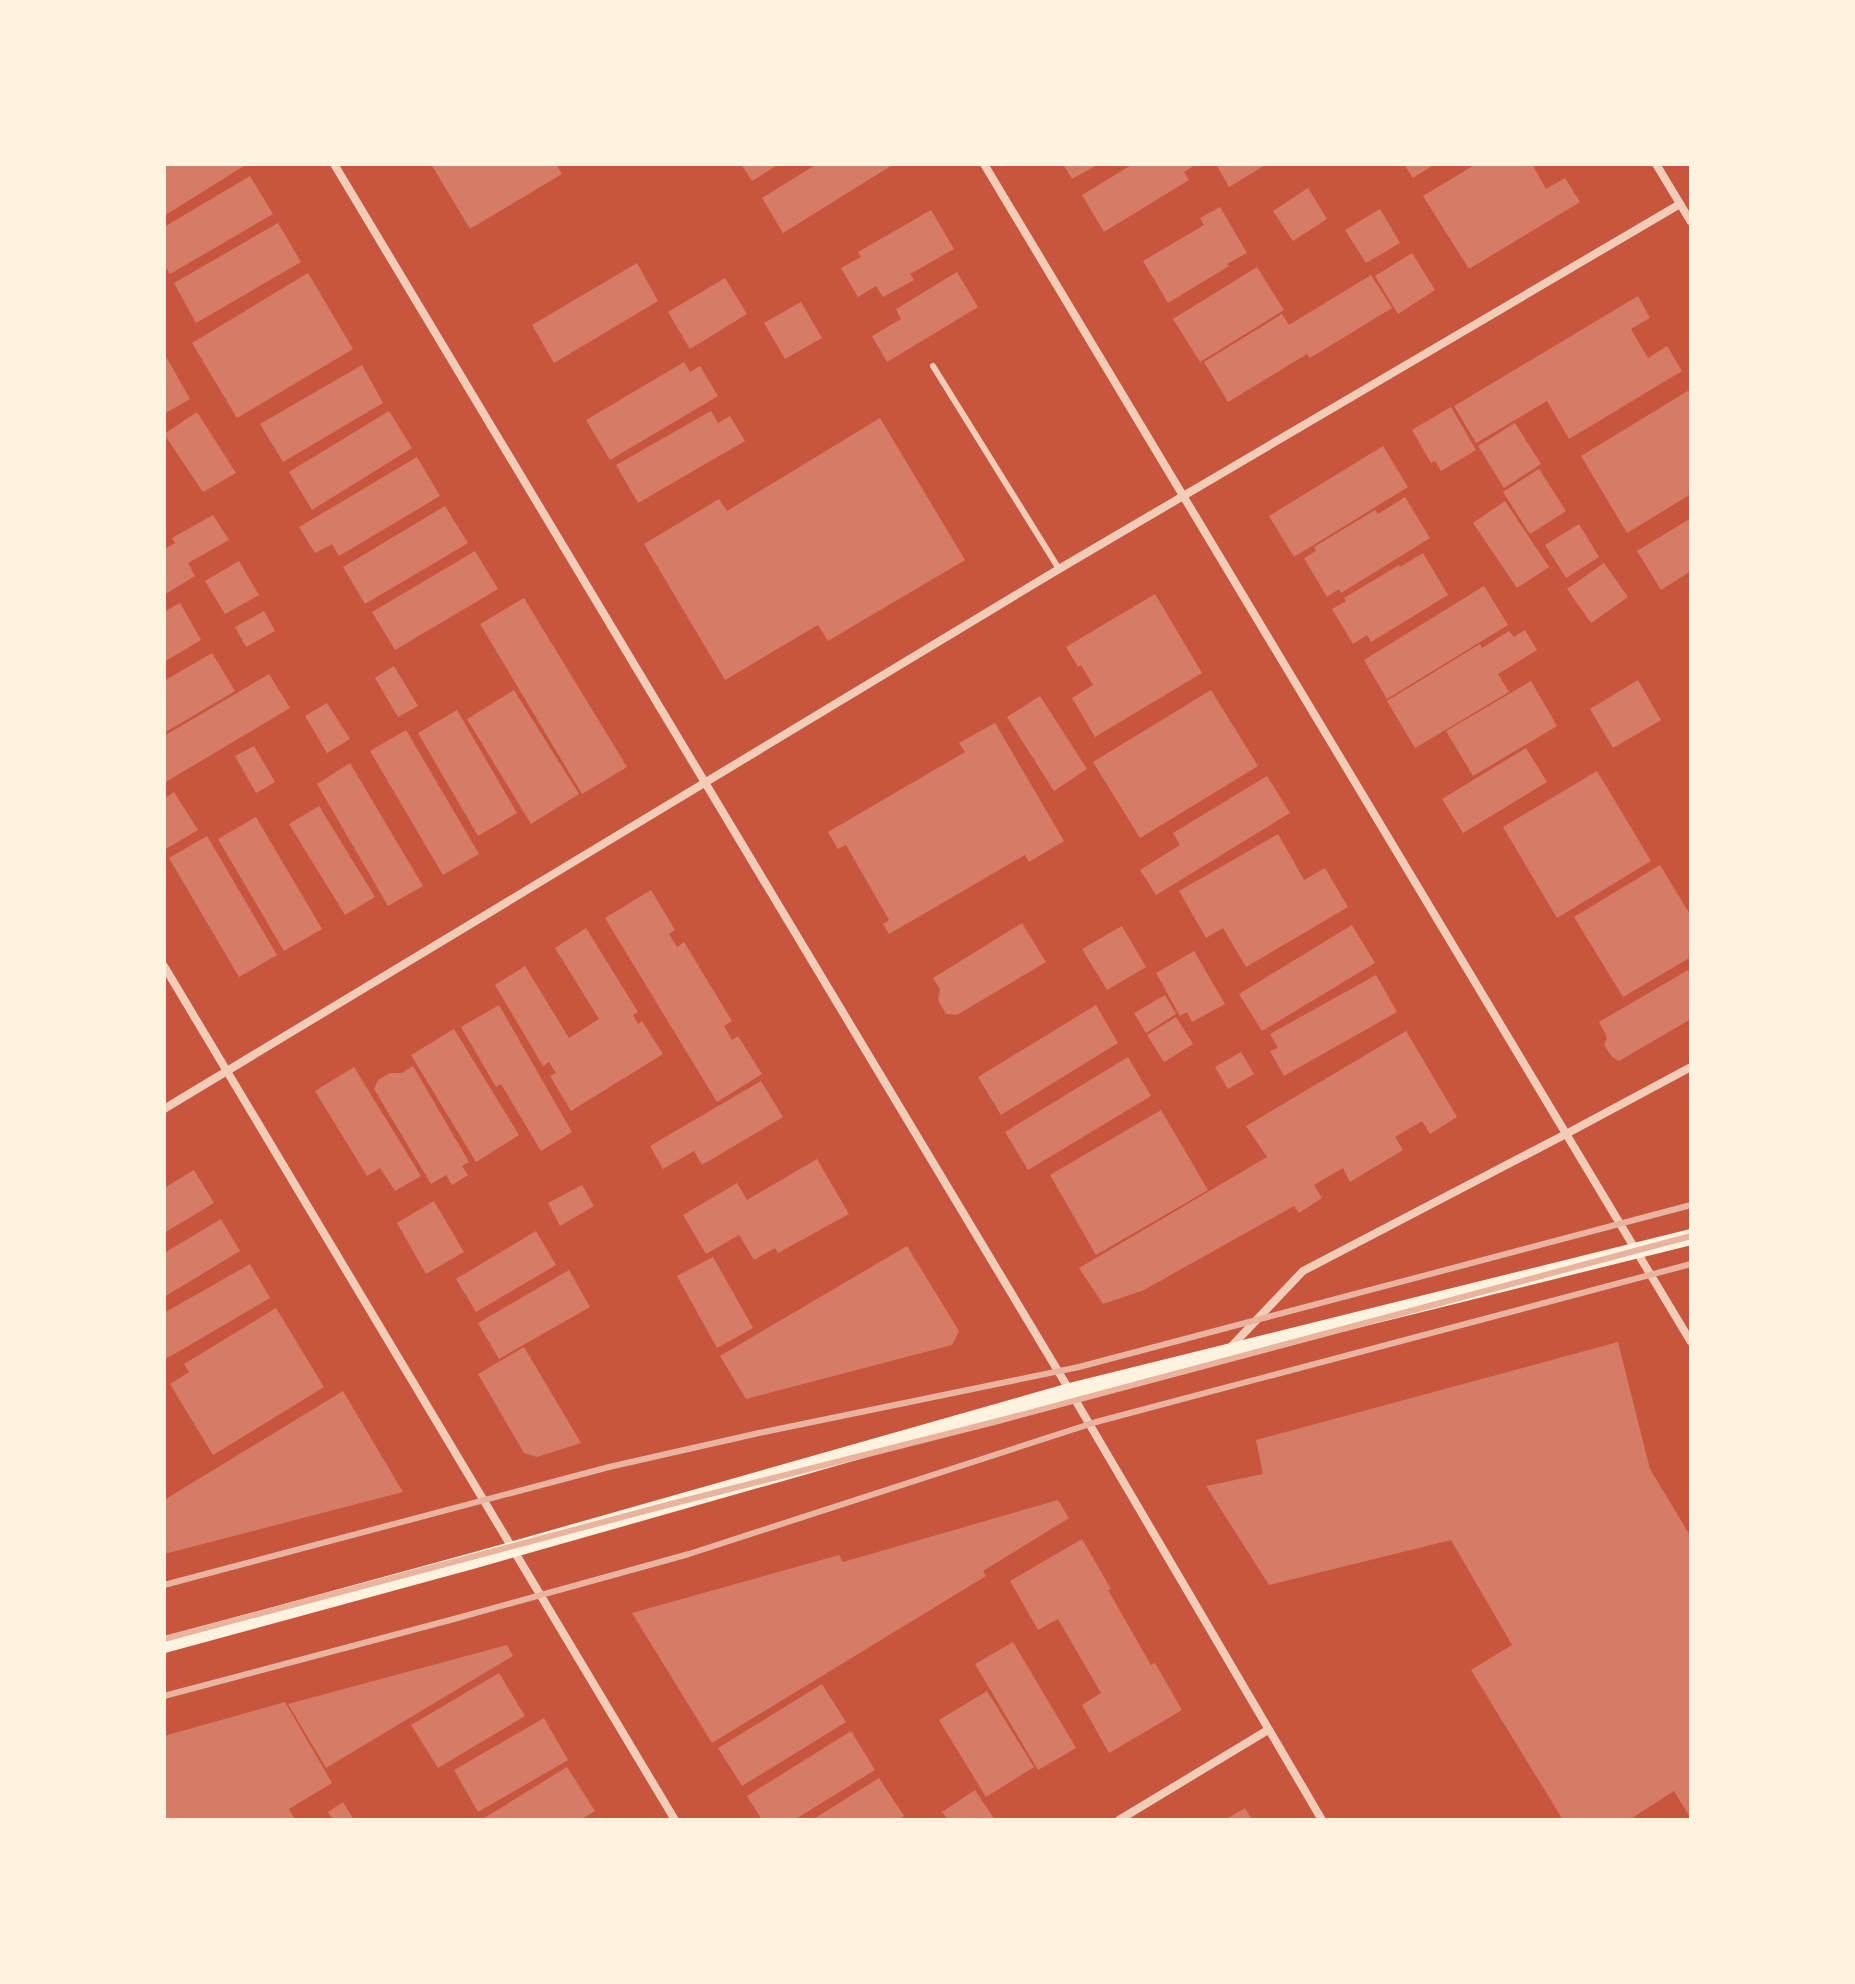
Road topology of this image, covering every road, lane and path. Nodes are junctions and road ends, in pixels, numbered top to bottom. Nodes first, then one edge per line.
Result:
1 (334, 164) edge
2 (984, 164) edge
3 (1656, 164) edge
4 (1680, 204) junction
5 (1691, 222) edge
6 (933, 366) dead end
7 (1183, 495) junction
8 (1059, 569) junction
9 (704, 782) junction
10 (164, 966) edge
11 (1691, 1067) edge
12 (227, 1071) junction
13 (164, 1109) edge
14 (1566, 1134) junction
15 (1691, 1237) edge
16 (1637, 1251) junction
17 (1691, 1342) edge
18 (1225, 1353) junction
19 (1070, 1391) junction
20 (513, 1550) junction
21 (164, 1645) edge
22 (1268, 1730) junction
23 (675, 1820) edge
24 (1119, 1820) edge
25 (1322, 1820) edge

1 - 9 street
2 - 7 street
3 - 4 street
4 - 5 street
4 - 7 street
6 - 8 lane
7 - 8 street
7 - 14 street
8 - 9 street
9 - 12 street
9 - 19 street
10 - 12 street
11 - 14 street
12 - 13 street
12 - 20 street
14 - 16 street
14 - 18 street
15 - 16 main road
16 - 17 street
16 - 18 main road
18 - 19 main road
19 - 20 main road
19 - 22 street
20 - 21 main road
20 - 23 street
22 - 24 street
22 - 25 street

